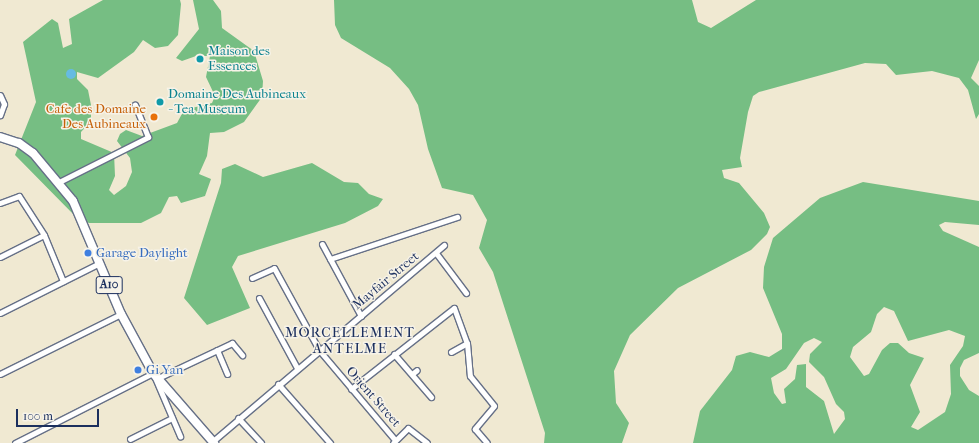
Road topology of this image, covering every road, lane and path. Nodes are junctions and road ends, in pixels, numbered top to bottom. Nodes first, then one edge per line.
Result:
1 (0, 94) edge
2 (136, 104) dead end
3 (0, 115) edge
4 (0, 137) edge
5 (59, 182) junction
6 (0, 203) edge
7 (458, 217) dead end
8 (44, 235) junction
9 (322, 244) dead end
10 (444, 245) dead end
11 (436, 253) junction
12 (0, 257) edge
13 (330, 259) junction
14 (100, 263) junction
15 (252, 278) dead end
16 (63, 281) junction
17 (466, 293) dead end
18 (259, 298) dead end
19 (0, 313) edge
20 (121, 314) junction
21 (361, 316) junction
22 (467, 343) junction
23 (217, 350) junction
24 (319, 350) junction
25 (451, 352) dead end
26 (394, 354) junction
27 (242, 355) dead end
28 (297, 368) junction
29 (417, 370) dead end
30 (0, 374) edge
31 (227, 374) dead end
32 (412, 374) junction
33 (156, 376) junction
34 (278, 384) junction
35 (351, 389) junction
36 (431, 397) dead end
37 (172, 418) junction
38 (238, 418) junction
39 (180, 436) dead end
40 (130, 439) dead end
41 (394, 441) edge
42 (213, 442) edge
43 (15, 443) edge
44 (261, 443) edge
45 (330, 443) edge
46 (427, 443) edge
47 (488, 443) edge

1 - 3 street
2 - 5 street
4 - 5 main road, A10
5 - 14 main road, A10
6 - 8 street
7 - 13 street
8 - 12 street
8 - 16 street
9 - 13 street
10 - 11 street, Mayfair Street
11 - 17 street
11 - 21 street, Mayfair Street
13 - 21 street
14 - 16 street
14 - 20 main road, A10
15 - 24 street, Orient Street
16 - 19 street
18 - 28 street
20 - 30 street
20 - 33 main road, A10
21 - 24 street, Mayfair Street
22 - 25 street
22 - 26 street
22 - 47 street
23 - 27 street
23 - 31 street
23 - 33 street
24 - 28 street, Mayfair Street
24 - 35 street, Orient Street
26 - 32 street
26 - 35 street
28 - 34 street, Mayfair Street
29 - 32 street
32 - 36 street
33 - 37 street
33 - 42 main road, A10
33 - 43 street
34 - 38 street, Mayfair Street
34 - 45 street
35 - 41 street, Orient Street
37 - 39 street
37 - 40 street
38 - 42 street, Mayfair Street
38 - 44 street
41 - 46 street

